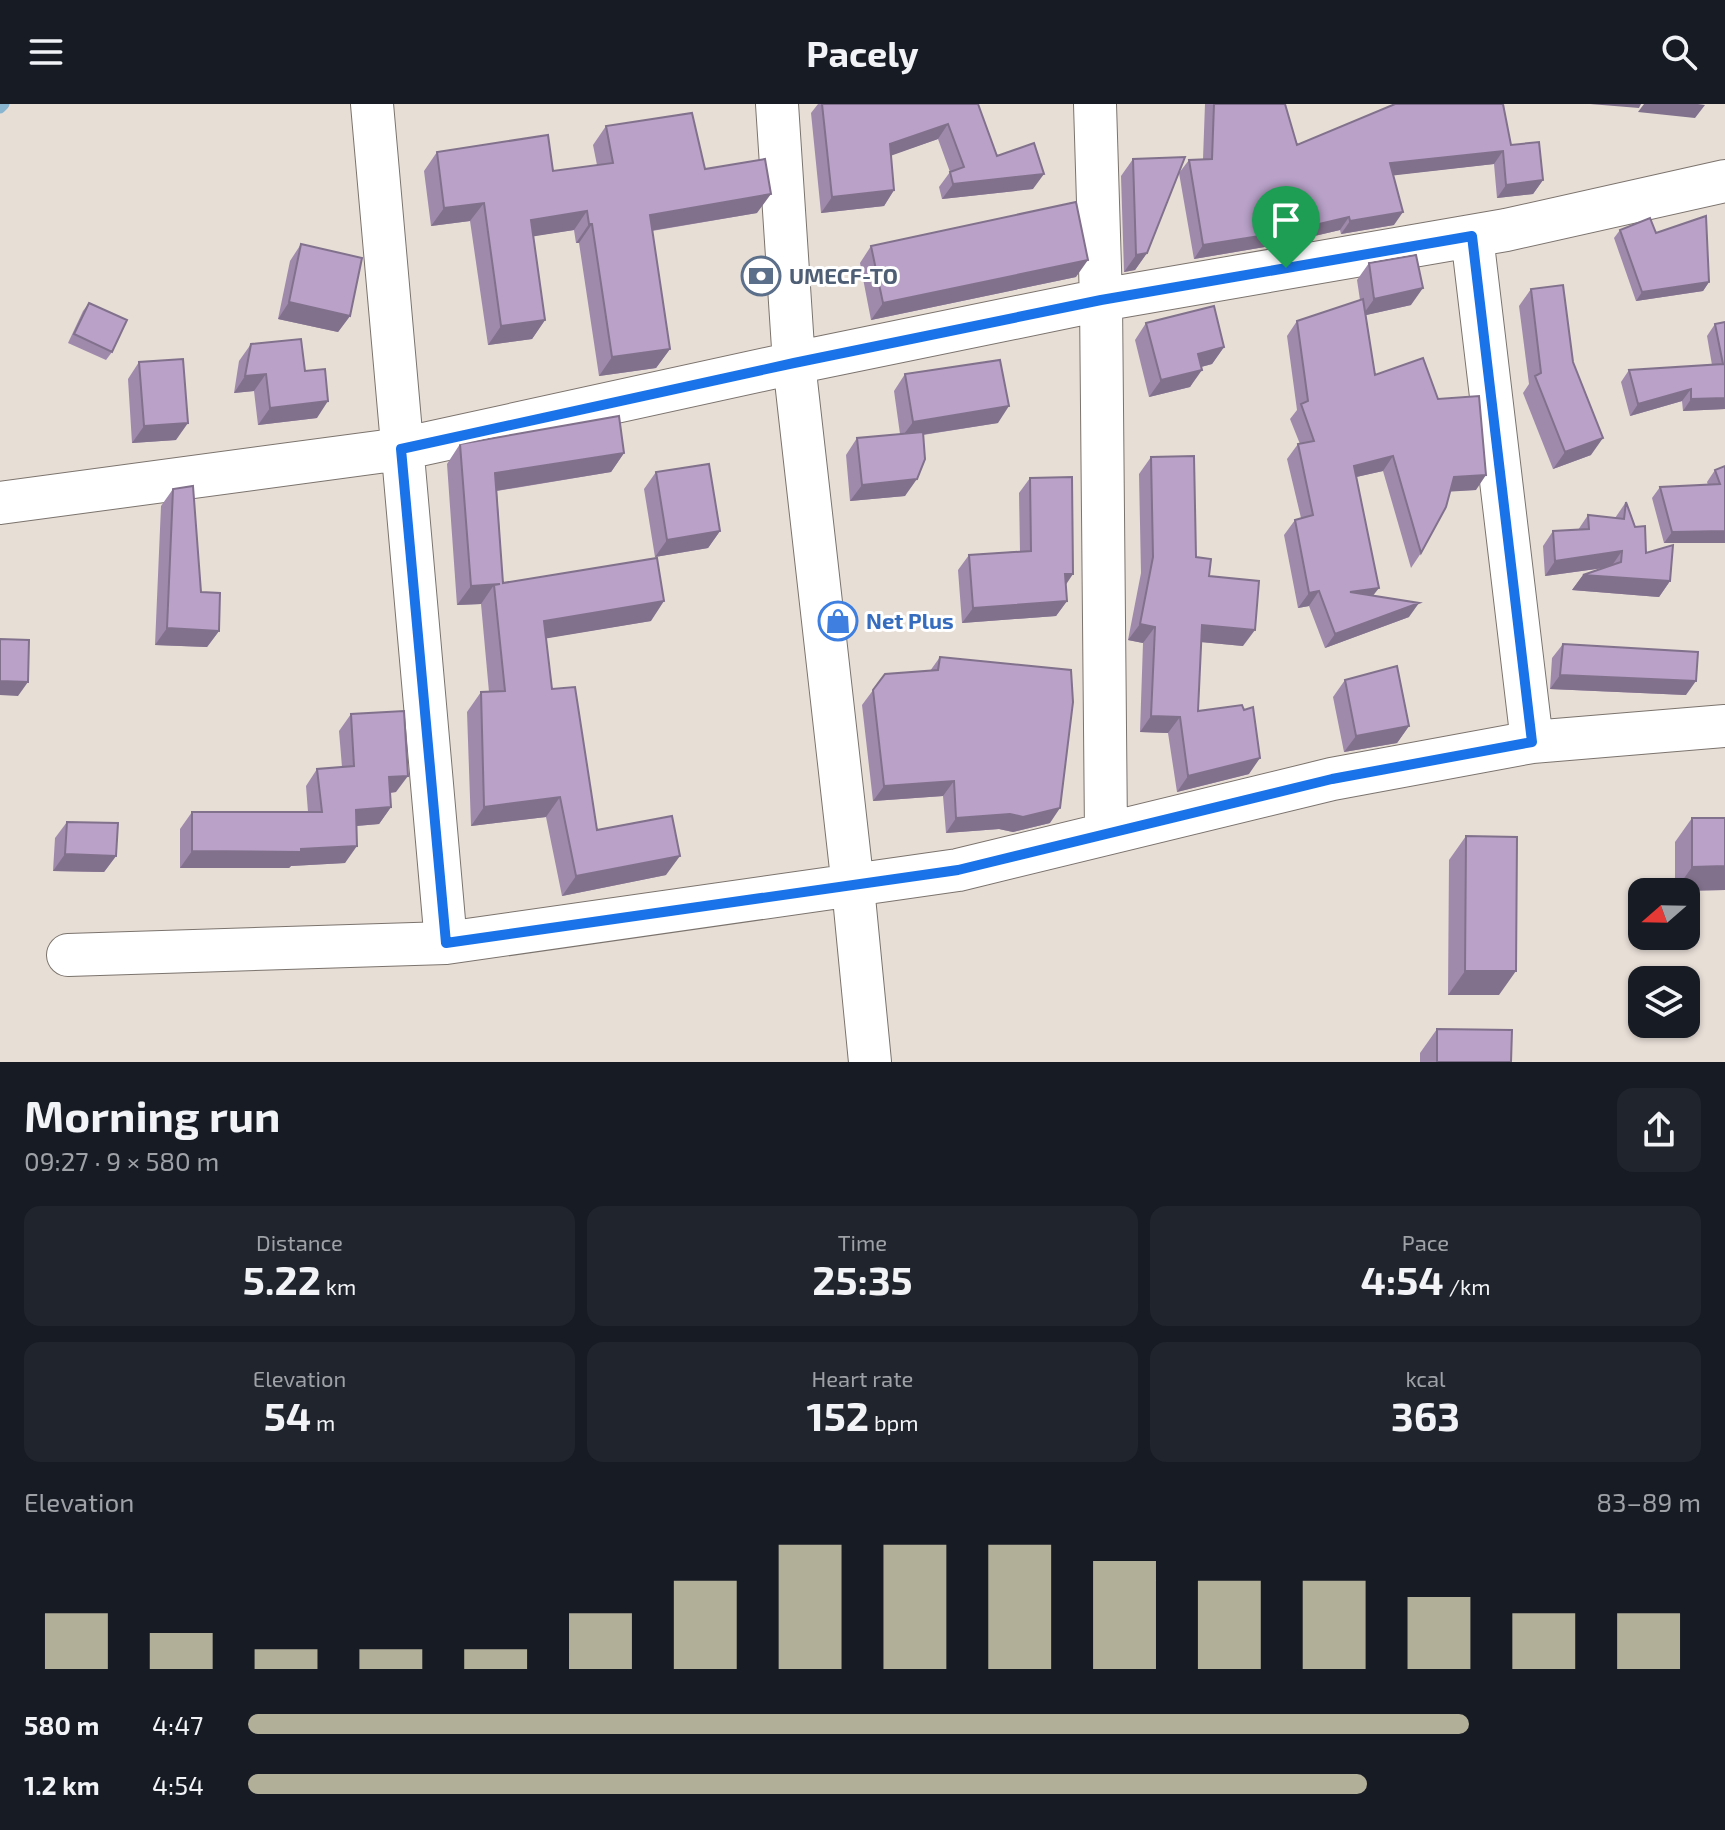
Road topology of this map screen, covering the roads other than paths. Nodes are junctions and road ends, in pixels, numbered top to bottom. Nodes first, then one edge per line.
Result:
1 (372, 104) edge
2 (777, 104) edge
3 (1095, 104) edge
4 (1725, 181) edge
5 (1472, 236) junction
6 (1101, 300) junction
7 (794, 363) junction
8 (401, 449) junction
9 (0, 503) edge
10 (1725, 726) edge
11 (1532, 742) junction
12 (1106, 834) junction
13 (853, 887) junction
14 (446, 943) junction
15 (68, 955) dead end
16 (870, 1062) edge

1 - 8 street
2 - 7 street
3 - 6 street
4 - 5 street
5 - 6 street
5 - 11 street
6 - 7 street
6 - 12 street
7 - 8 street
7 - 13 street
8 - 9 street
8 - 14 street
10 - 11 street
11 - 12 street
12 - 13 street
13 - 14 street
13 - 16 street
14 - 15 street

